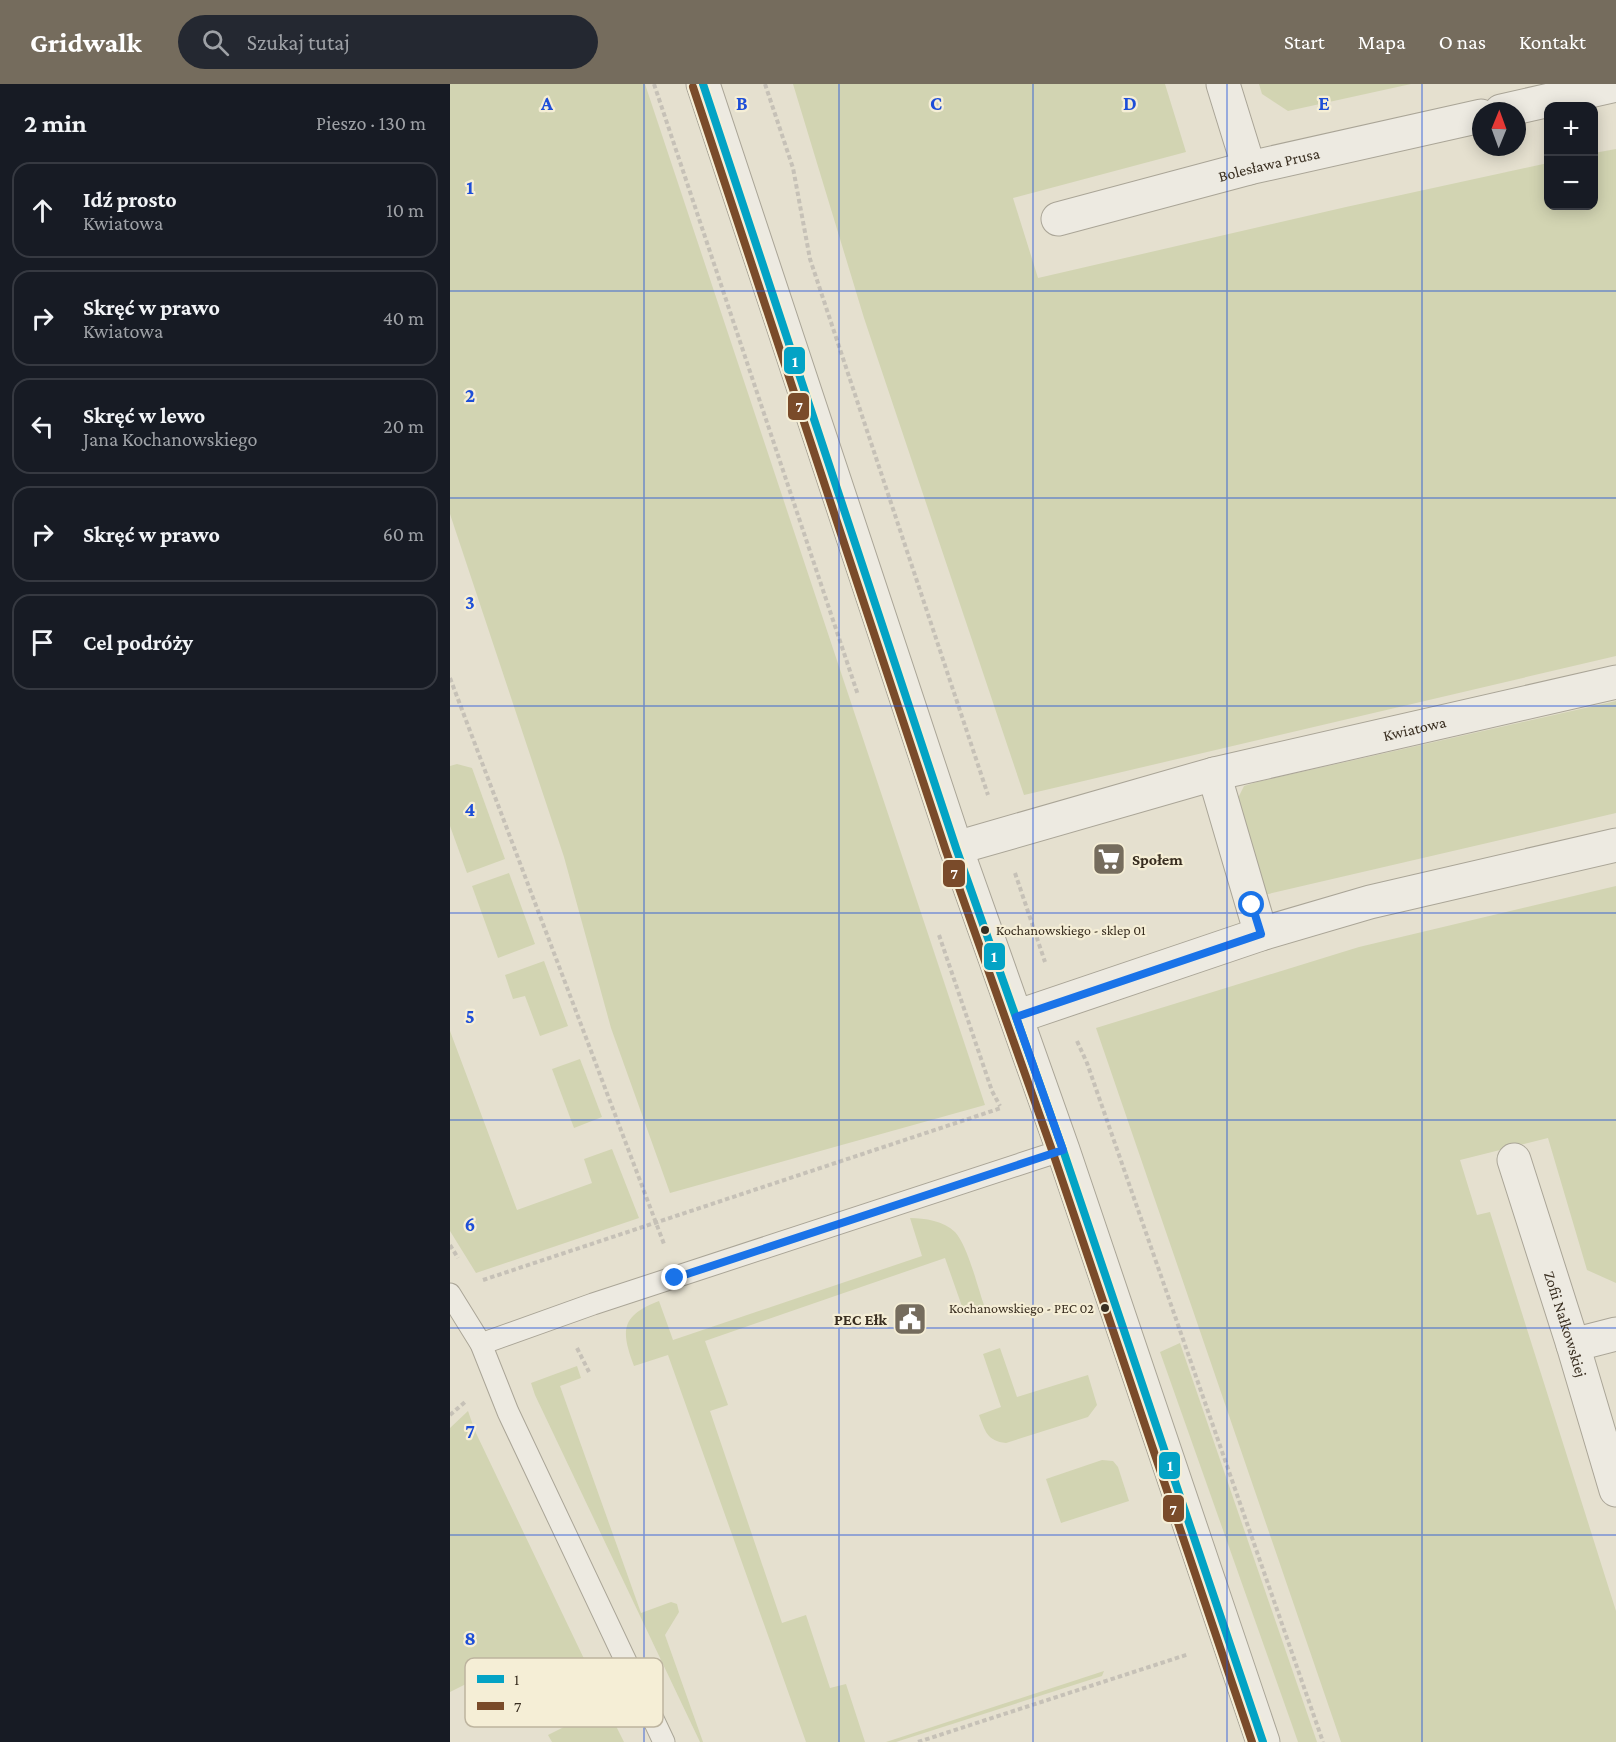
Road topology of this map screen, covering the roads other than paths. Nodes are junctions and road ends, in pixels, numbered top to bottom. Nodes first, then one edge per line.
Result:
1 (703, 84) edge
2 (1223, 84) edge
3 (1616, 85) edge
4 (1526, 105) edge
5 (1472, 118) edge
6 (1249, 168) junction
7 (1058, 219) dead end
8 (1616, 682) edge
9 (1214, 774) junction
10 (1616, 845) edge
11 (956, 849) junction
12 (1261, 934) junction
13 (1016, 1017) junction
14 (1063, 1150) junction
15 (1514, 1160) dead end
16 (450, 1294) edge
17 (1616, 1334) edge
18 (481, 1344) junction
19 (1573, 1345) junction
20 (1616, 1490) edge
21 (624, 1658) edge
22 (657, 1727) edge
23 (664, 1742) edge
24 (1263, 1742) edge

1 - 11 street
2 - 6 street
3 - 4 street
5 - 6 street, Bolesława Prusa
6 - 7 street, Bolesława Prusa
8 - 9 street, Kwiatowa
9 - 11 street, Kwiatowa
9 - 12 street
10 - 12 street
11 - 13 street
12 - 13 street
13 - 14 street
14 - 18 lane
14 - 24 street
15 - 19 street, Zofii Nałkowskiej
16 - 18 lane
17 - 19 street
18 - 21 lane
19 - 20 street, Zofii Nałkowskiej
22 - 23 lane

